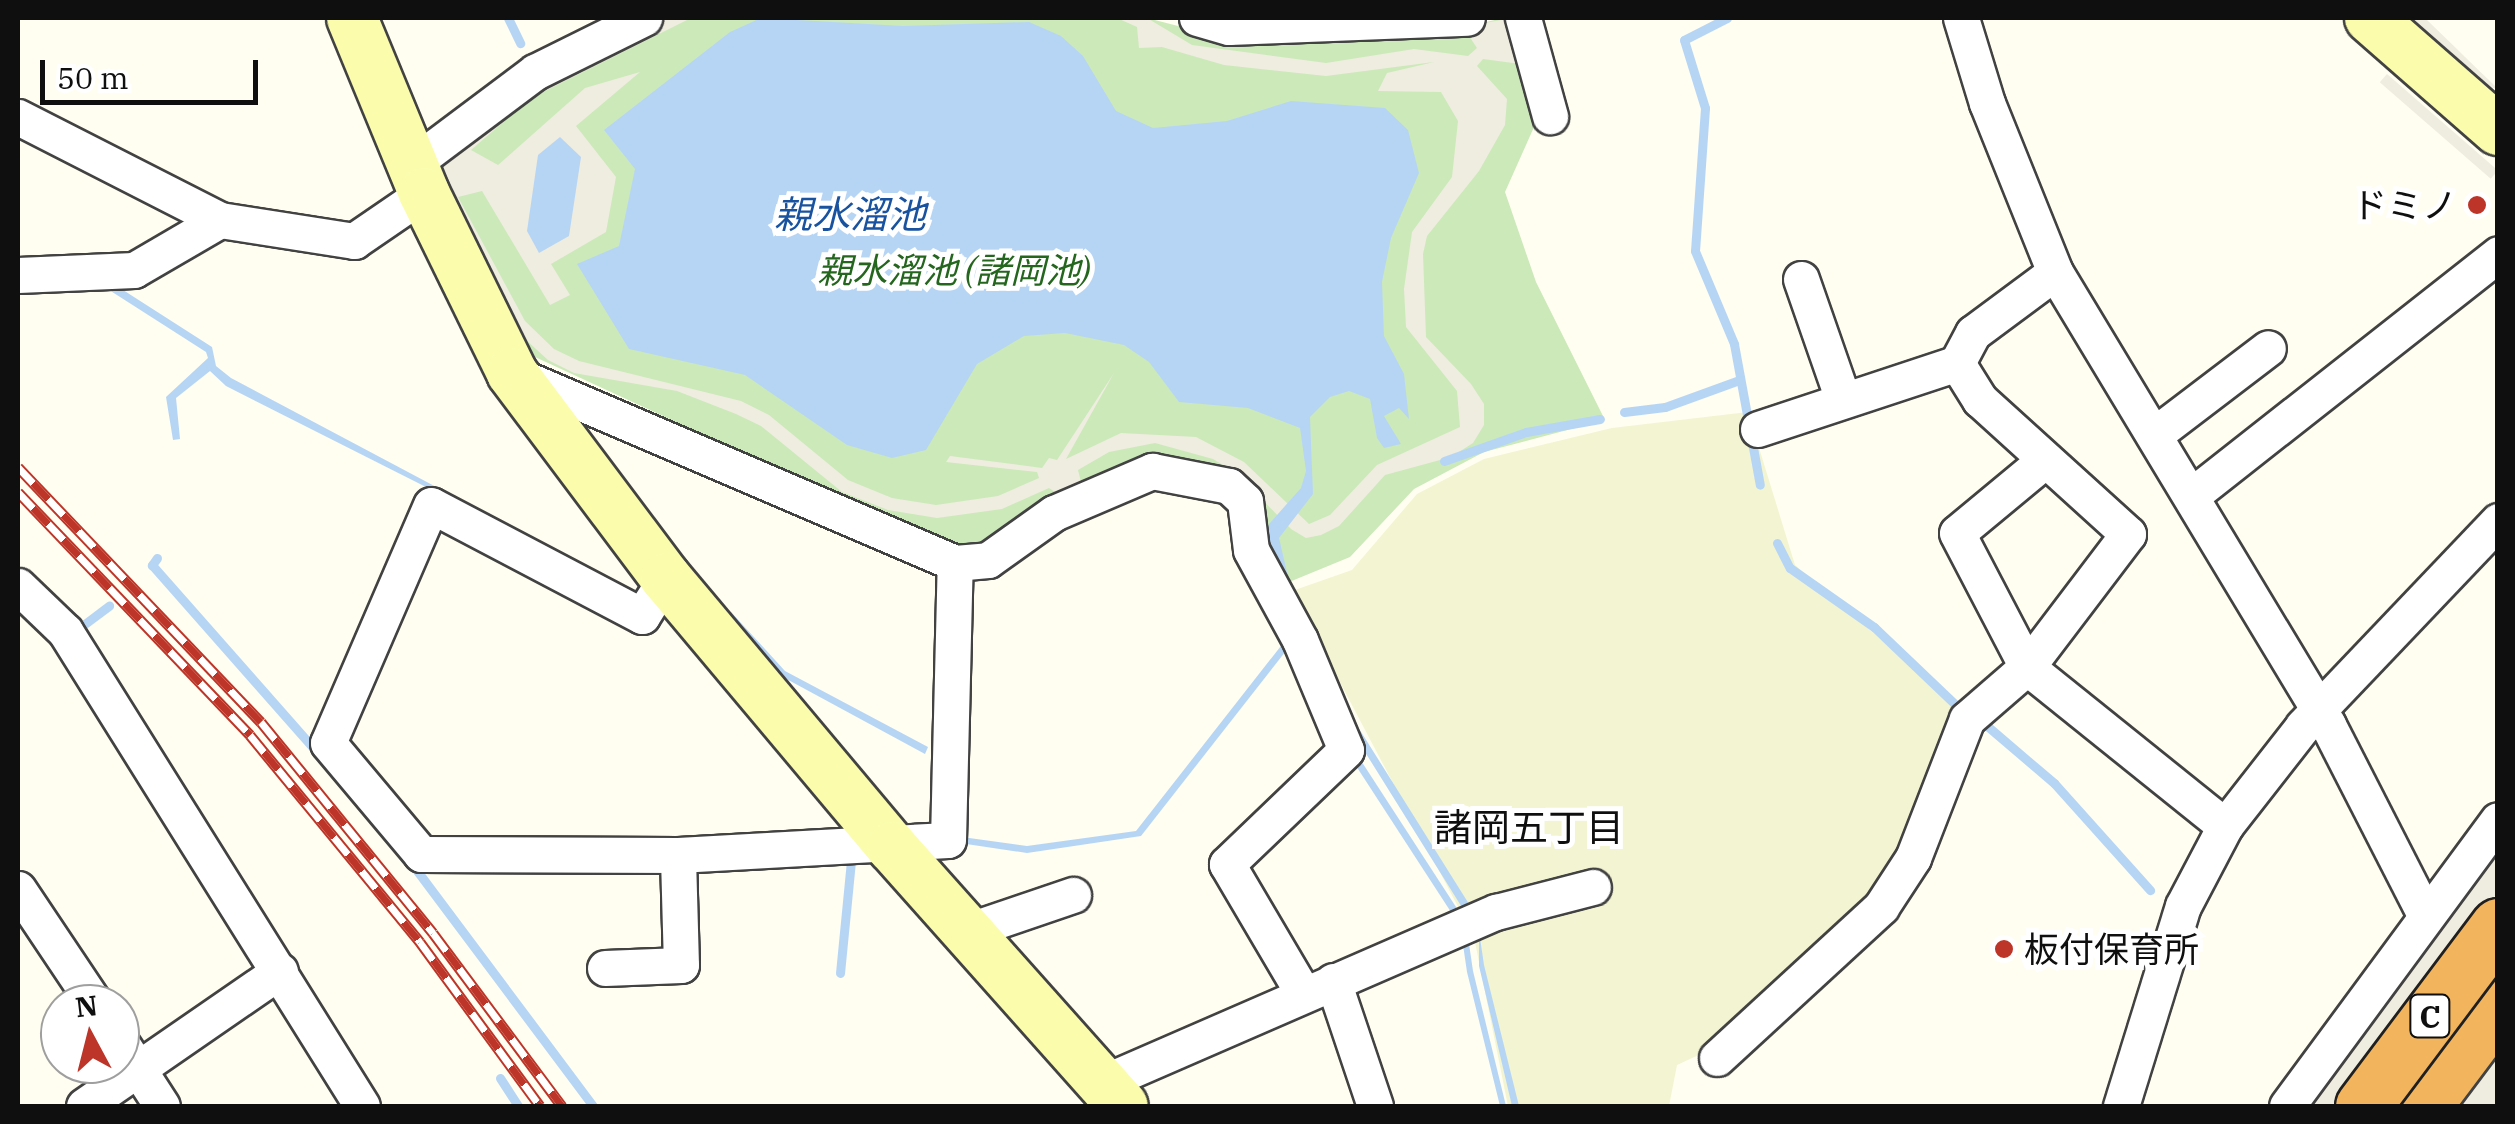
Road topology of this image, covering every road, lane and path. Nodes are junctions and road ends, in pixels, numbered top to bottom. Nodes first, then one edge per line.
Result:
1 (352, 18) edge
2 (644, 18) edge
3 (1197, 18) edge
4 (1468, 18) edge
5 (1524, 18) edge
6 (1961, 18) edge
7 (2370, 18) edge
8 (1550, 116) dead end
9 (18, 117) edge
10 (2497, 128) edge
11 (420, 177) junction
12 (220, 220) junction
13 (2494, 265) edge
14 (2055, 272) junction
15 (18, 275) edge
16 (1801, 278) dead end
17 (2268, 348) dead end
18 (1957, 363) junction
19 (512, 373) junction
20 (1842, 397) junction
21 (1758, 430) dead end
22 (2154, 435) junction
23 (2045, 460) junction
24 (2191, 496) junction
25 (2498, 521) edge
26 (954, 562) junction
27 (666, 578) junction
28 (18, 586) edge
29 (2027, 667) junction
30 (2318, 712) junction
31 (2498, 820) edge
32 (2225, 826) junction
33 (892, 848) junction
34 (678, 855) junction
35 (1593, 887) dead end
36 (18, 889) edge
37 (1073, 895) dead end
38 (2424, 913) junction
39 (2498, 926) edge
40 (968, 932) junction
41 (605, 968) dead end
42 (280, 971) junction
43 (82, 984) edge
44 (1318, 987) junction
45 (2498, 1006) edge
46 (2498, 1028) edge
47 (140, 1049) edge
48 (1718, 1058) dead end
49 (140, 1072) edge
50 (103, 1084) edge
51 (1113, 1095) edge
52 (84, 1106) edge
53 (162, 1106) edge
54 (362, 1106) edge
55 (1374, 1106) edge
56 (2121, 1106) edge
57 (2287, 1106) edge
58 (2363, 1106) edge
59 (2424, 1106) edge
60 (2439, 1106) edge

1 - 11 street
2 - 11 street
3 - 4 street
5 - 8 street
6 - 14 street
7 - 10 street
9 - 12 street
11 - 12 street
11 - 19 street
12 - 15 street
13 - 24 street
14 - 18 street
14 - 22 street
16 - 20 street
17 - 22 street
18 - 20 street
18 - 23 street
19 - 26 street
19 - 27 street
20 - 21 street
22 - 24 street
23 - 29 street
23 - 29 street
24 - 30 street
25 - 30 street
26 - 33 street
26 - 44 street
27 - 33 street
27 - 34 street
28 - 42 street
29 - 32 street
29 - 48 street
30 - 32 street
30 - 38 street
31 - 38 street
32 - 56 street
33 - 34 street
33 - 40 street
34 - 41 street
35 - 44 street
36 - 43 street
37 - 40 street
38 - 57 street
39 - 58 highway, C, bridge
40 - 51 street
42 - 47 street
42 - 54 street
44 - 51 street
44 - 55 street
45 - 59 highway, C
46 - 60 highway
49 - 53 street
50 - 52 street

